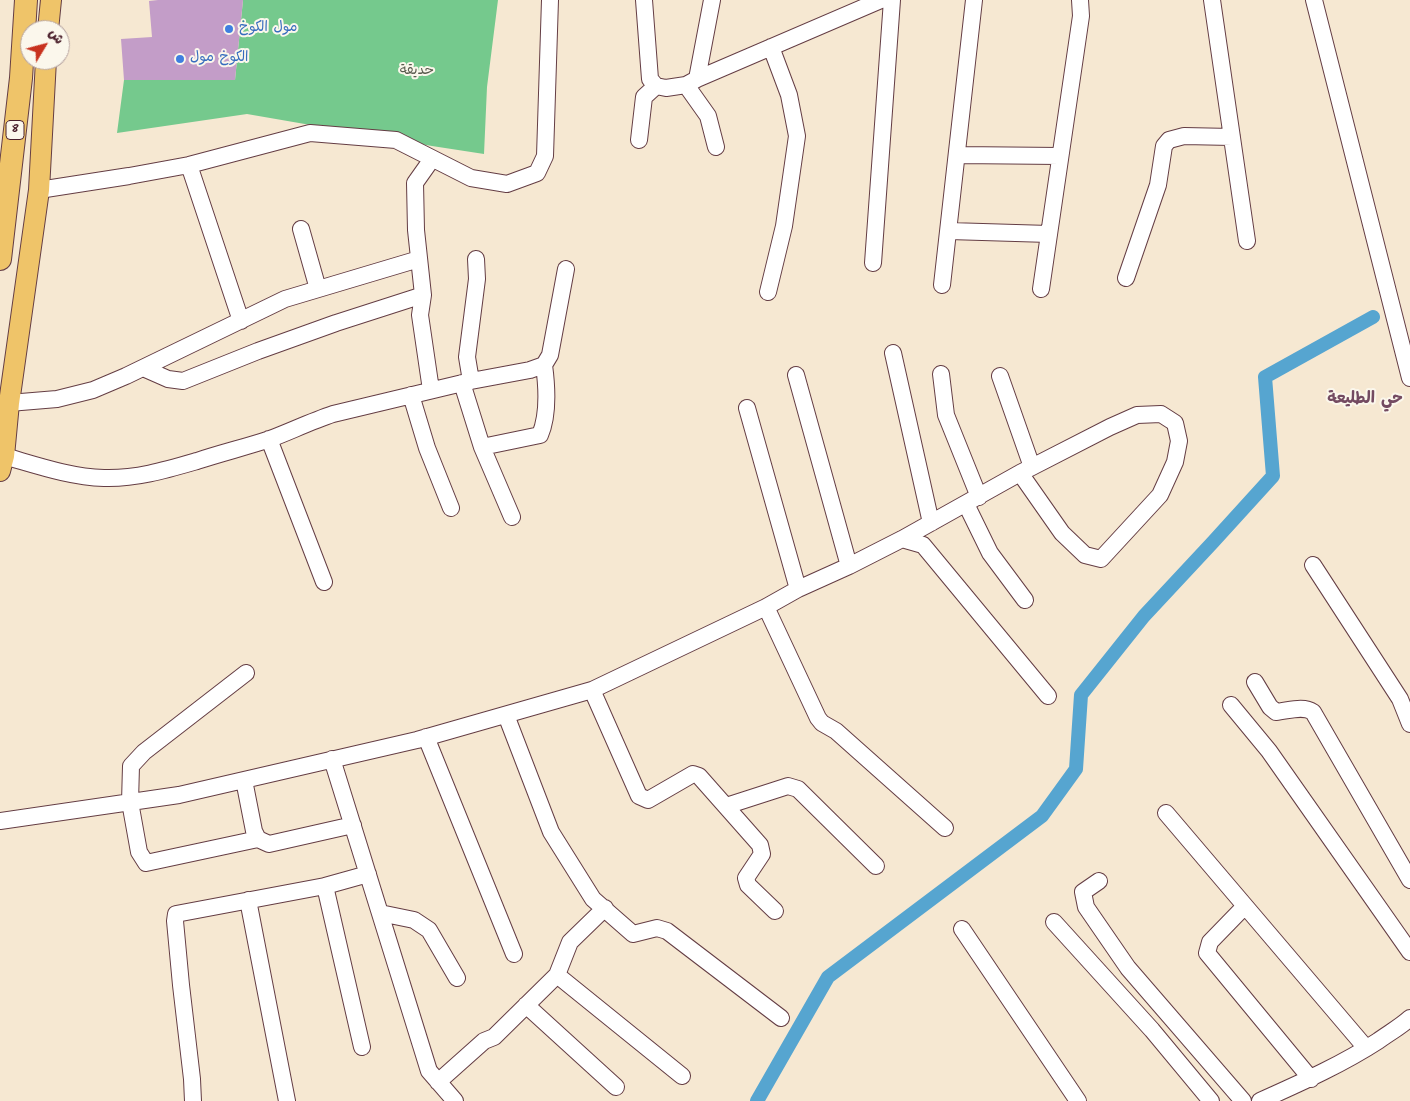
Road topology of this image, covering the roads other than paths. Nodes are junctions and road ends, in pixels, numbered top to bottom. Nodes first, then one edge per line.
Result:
1 (26, 0) edge
2 (51, 0) edge
3 (550, 0) edge
4 (644, 0) edge
5 (712, 0) edge
6 (881, 0) edge
7 (892, 0) edge
8 (974, 0) edge
9 (1080, 0) edge
10 (1212, 0) edge
11 (1314, 0) edge
12 (49, 20) edge
13 (771, 47) junction
14 (45, 70) edge
15 (692, 82) junction
16 (656, 86) junction
17 (1232, 137) junction
18 (639, 140) dead end
19 (716, 147) dead end
20 (957, 154) junction
21 (1060, 156) junction
22 (432, 159) junction
23 (189, 165) junction
24 (39, 190) junction
25 (301, 229) dead end
26 (948, 231) junction
27 (1049, 234) junction
28 (1246, 241) dead end
29 (0, 259) edge
30 (418, 259) junction
31 (476, 259) dead end
32 (873, 263) dead end
33 (566, 269) dead end
34 (1126, 278) dead end
35 (942, 285) dead end
36 (318, 289) junction
37 (1041, 289) dead end
38 (768, 292) dead end
39 (424, 295) junction
40 (241, 321) junction
41 (894, 353) dead end
42 (544, 365) junction
43 (143, 368) junction
44 (941, 374) dead end
45 (796, 376) dead end
46 (1000, 376) dead end
47 (1410, 378) edge
48 (467, 382) junction
49 (431, 390) junction
50 (411, 395) junction
51 (9, 403) junction
52 (747, 408) dead end
53 (269, 439) junction
54 (482, 447) junction
55 (2, 463) edge
56 (1026, 470) junction
57 (972, 500) junction
58 (451, 508) dead end
59 (512, 517) dead end
60 (931, 523) junction
61 (902, 539) junction
62 (1313, 565) dead end
63 (849, 566) junction
64 (324, 582) dead end
65 (798, 589) junction
66 (1025, 600) dead end
67 (766, 607) junction
68 (246, 672) dead end
69 (1255, 682) dead end
70 (592, 690) junction
71 (1048, 696) dead end
72 (1405, 698) edge
73 (1231, 705) dead end
74 (506, 714) junction
75 (1410, 724) edge
76 (426, 737) junction
77 (332, 759) junction
78 (244, 780) junction
79 (130, 802) junction
80 (726, 806) junction
81 (1166, 814) dead end
82 (0, 821) edge
83 (352, 825) junction
84 (945, 828) dead end
85 (258, 840) junction
86 (876, 866) dead end
87 (368, 874) junction
88 (1410, 880) edge
89 (1099, 881) dead end
90 (325, 886) junction
91 (248, 900) junction
92 (1244, 906) junction
93 (605, 908) junction
94 (775, 911) dead end
95 (380, 913) junction
96 (1054, 922) dead end
97 (962, 929) dead end
98 (1410, 952) edge
99 (514, 954) dead end
100 (557, 974) junction
101 (457, 978) dead end
102 (526, 1005) junction
103 (781, 1018) dead end
104 (1410, 1018) edge
105 (362, 1048) dead end
106 (1366, 1048) junction
107 (682, 1076) dead end
108 (1311, 1079) junction
109 (438, 1082) junction
110 (616, 1087) dead end
111 (193, 1101) edge
112 (287, 1101) edge
113 (455, 1101) edge
114 (1078, 1101) edge
115 (1211, 1101) edge
116 (1243, 1101) edge
117 (1260, 1101) edge

1 - 29 highway, 8
2 - 12 main road
3 - 22 street
4 - 16 street
5 - 15 street
6 - 13 street
7 - 32 street
8 - 20 street
9 - 21 street
10 - 17 street
11 - 47 street
13 - 15 street
13 - 38 street
14 - 24 main road
15 - 16 street
15 - 19 street
16 - 18 street
17 - 28 street
17 - 34 street
20 - 21 street
20 - 26 street
21 - 27 street
22 - 23 street
22 - 30 street
23 - 24 street
23 - 40 street
24 - 51 main road
25 - 36 street
26 - 27 street
26 - 35 street
27 - 37 street
30 - 36 street
30 - 39 street
31 - 48 street
33 - 42 street
36 - 40 street
39 - 43 street
39 - 49 street
40 - 43 street
41 - 60 street
42 - 48 street
42 - 54 street
43 - 51 street
44 - 57 street
45 - 63 street
46 - 56 street
48 - 49 street
48 - 54 street
49 - 50 street
50 - 53 street
50 - 58 street
51 - 55 main road
52 - 65 street
53 - 55 street
53 - 64 street
54 - 59 street
56 - 56 street
56 - 57 street
57 - 60 street
57 - 66 street
60 - 61 street
61 - 63 street
61 - 71 street
62 - 72 street
63 - 65 street
65 - 67 street
67 - 70 street
67 - 84 street
68 - 79 street
69 - 88 street
70 - 74 street
70 - 80 street
72 - 75 street
73 - 98 street
74 - 76 street
74 - 93 street
76 - 77 street
76 - 99 street
77 - 78 street
77 - 83 street
78 - 79 street
78 - 85 street
79 - 82 street
79 - 85 street
80 - 86 street
80 - 94 street
81 - 92 street
83 - 85 street
83 - 87 street
87 - 90 street
87 - 95 street
89 - 116 street
90 - 91 street
90 - 105 street
91 - 111 street
91 - 112 street
92 - 106 street
92 - 108 street
93 - 100 street
93 - 103 street
95 - 101 street
95 - 109 street
96 - 115 street
97 - 114 street
100 - 102 street
100 - 107 street
102 - 109 street
102 - 110 street
104 - 106 street
106 - 108 street
108 - 117 street
109 - 113 street

